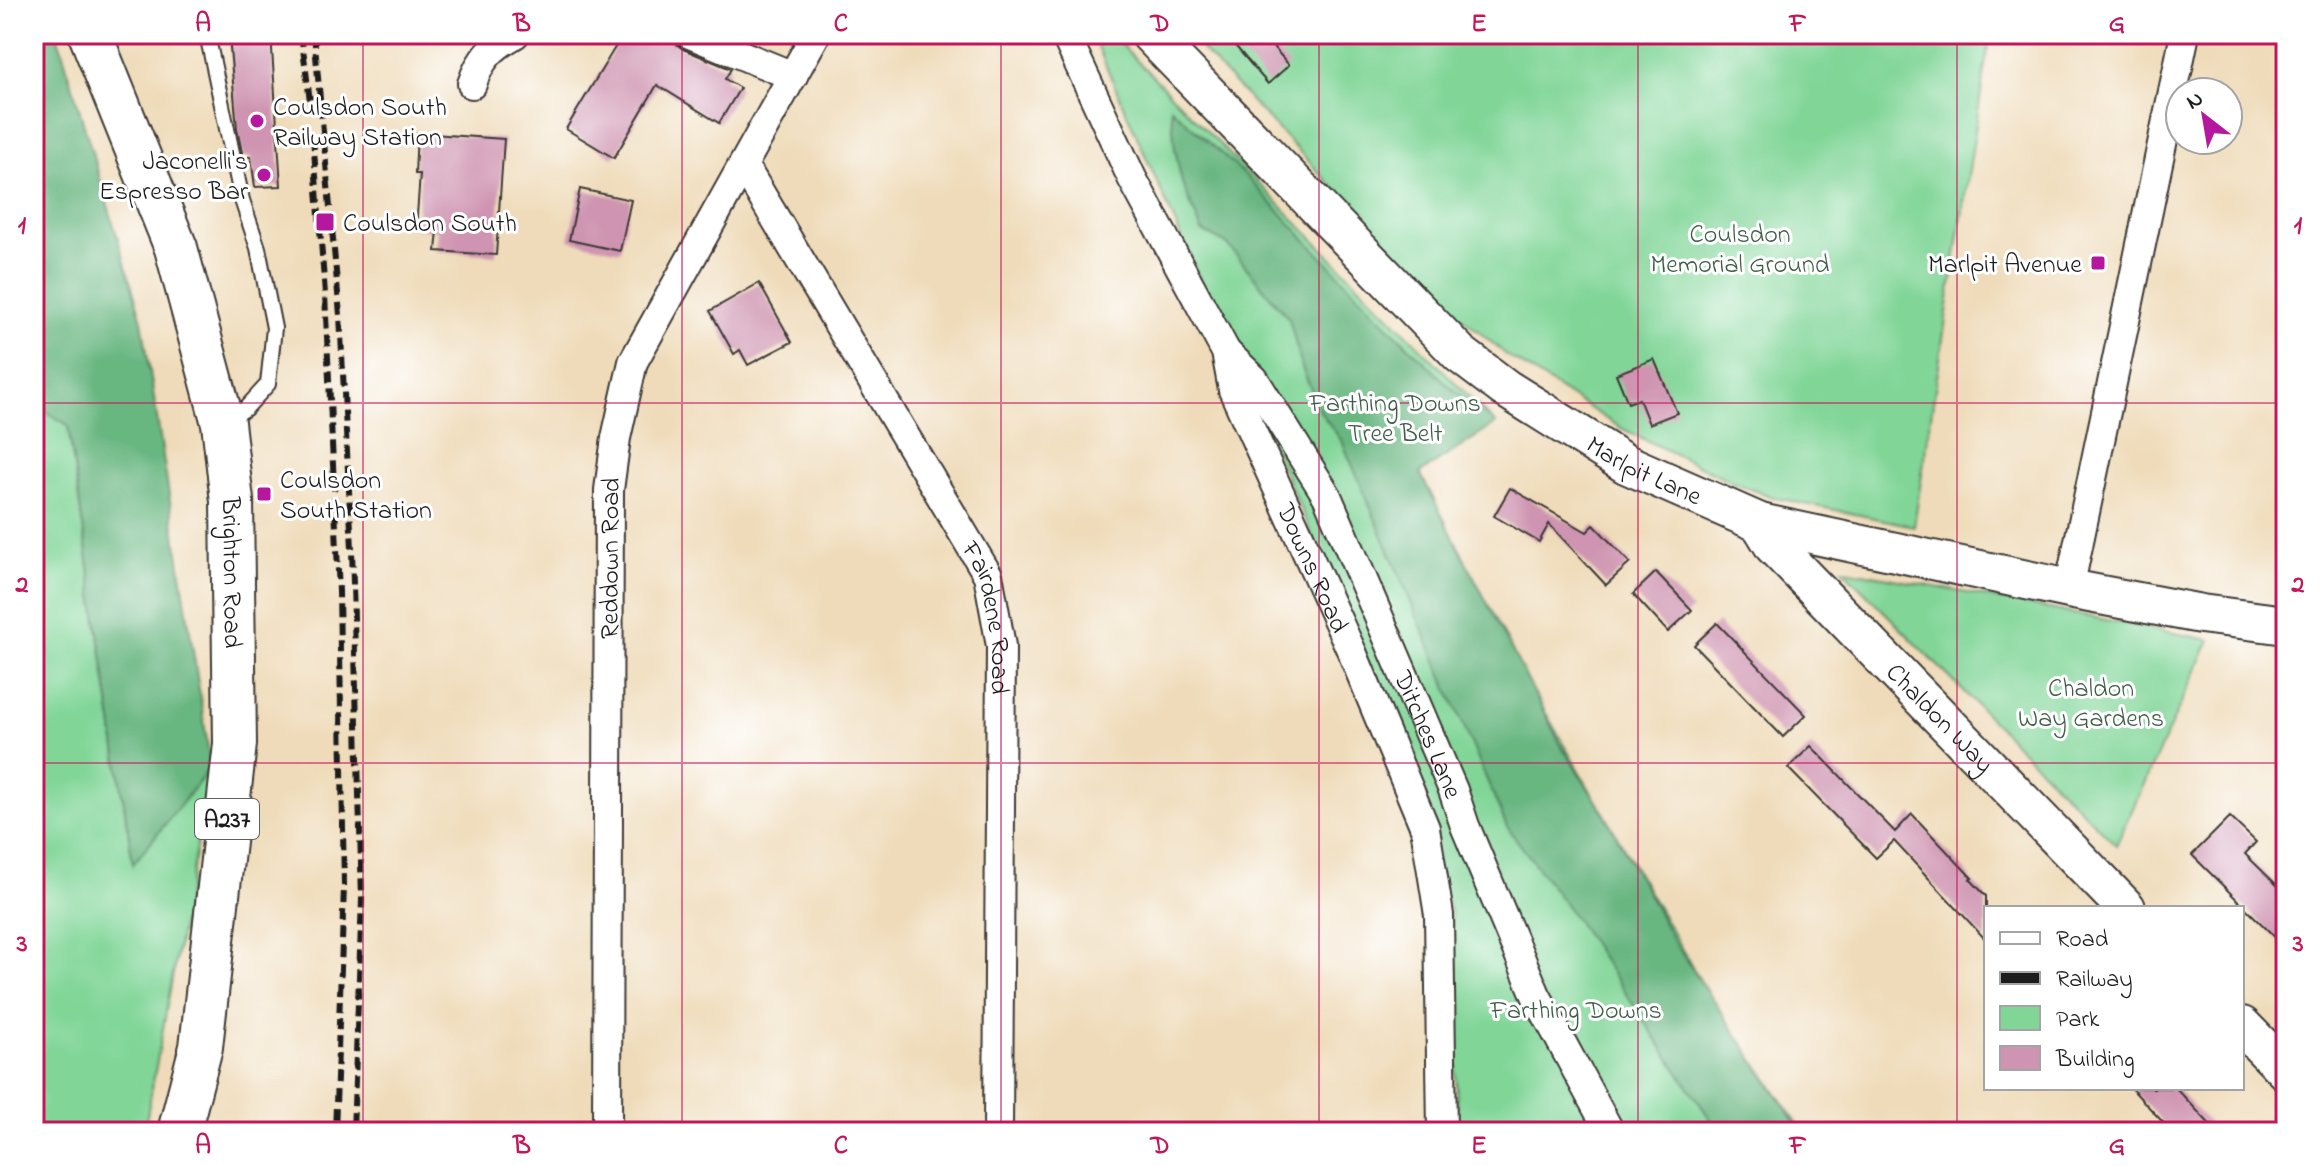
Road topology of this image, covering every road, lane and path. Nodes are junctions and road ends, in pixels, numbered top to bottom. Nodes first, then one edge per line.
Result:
1 (90, 34) edge
2 (207, 34) edge
3 (515, 34) edge
4 (690, 34) edge
5 (816, 34) edge
6 (1065, 34) edge
7 (1150, 34) edge
8 (2185, 34) edge
9 (793, 76) junction
10 (472, 84) dead end
11 (744, 166) junction
12 (1226, 352) junction
13 (235, 416) junction
14 (1760, 523) junction
15 (2069, 589) junction
16 (2286, 625) edge
17 (1453, 790) junction
18 (1419, 812) junction
19 (2124, 906) edge
20 (2244, 1028) edge
21 (2286, 1071) edge
22 (179, 1132) edge
23 (607, 1132) edge
24 (998, 1132) edge
25 (1442, 1132) edge
26 (1610, 1132) edge

1 - 13 main road, Brighton Road / A237
2 - 13 lane
3 - 10 street
4 - 9 street
5 - 9 street, Reddown Road
6 - 12 street, Downs Road
7 - 14 main road, Marlpit Lane
8 - 15 street
9 - 11 street, Reddown Road
11 - 23 street, Reddown Road
11 - 24 street, Fairdene Road
12 - 17 street, Ditches Lane
12 - 18 street, Downs Road
13 - 22 main road, Brighton Road / A237
14 - 15 main road, Marlpit Lane
14 - 19 main road, Chaldon Way
15 - 16 main road, Marlpit Lane
17 - 18 street
17 - 26 street, Ditches Lane
18 - 25 street, Downs Road
20 - 21 main road

